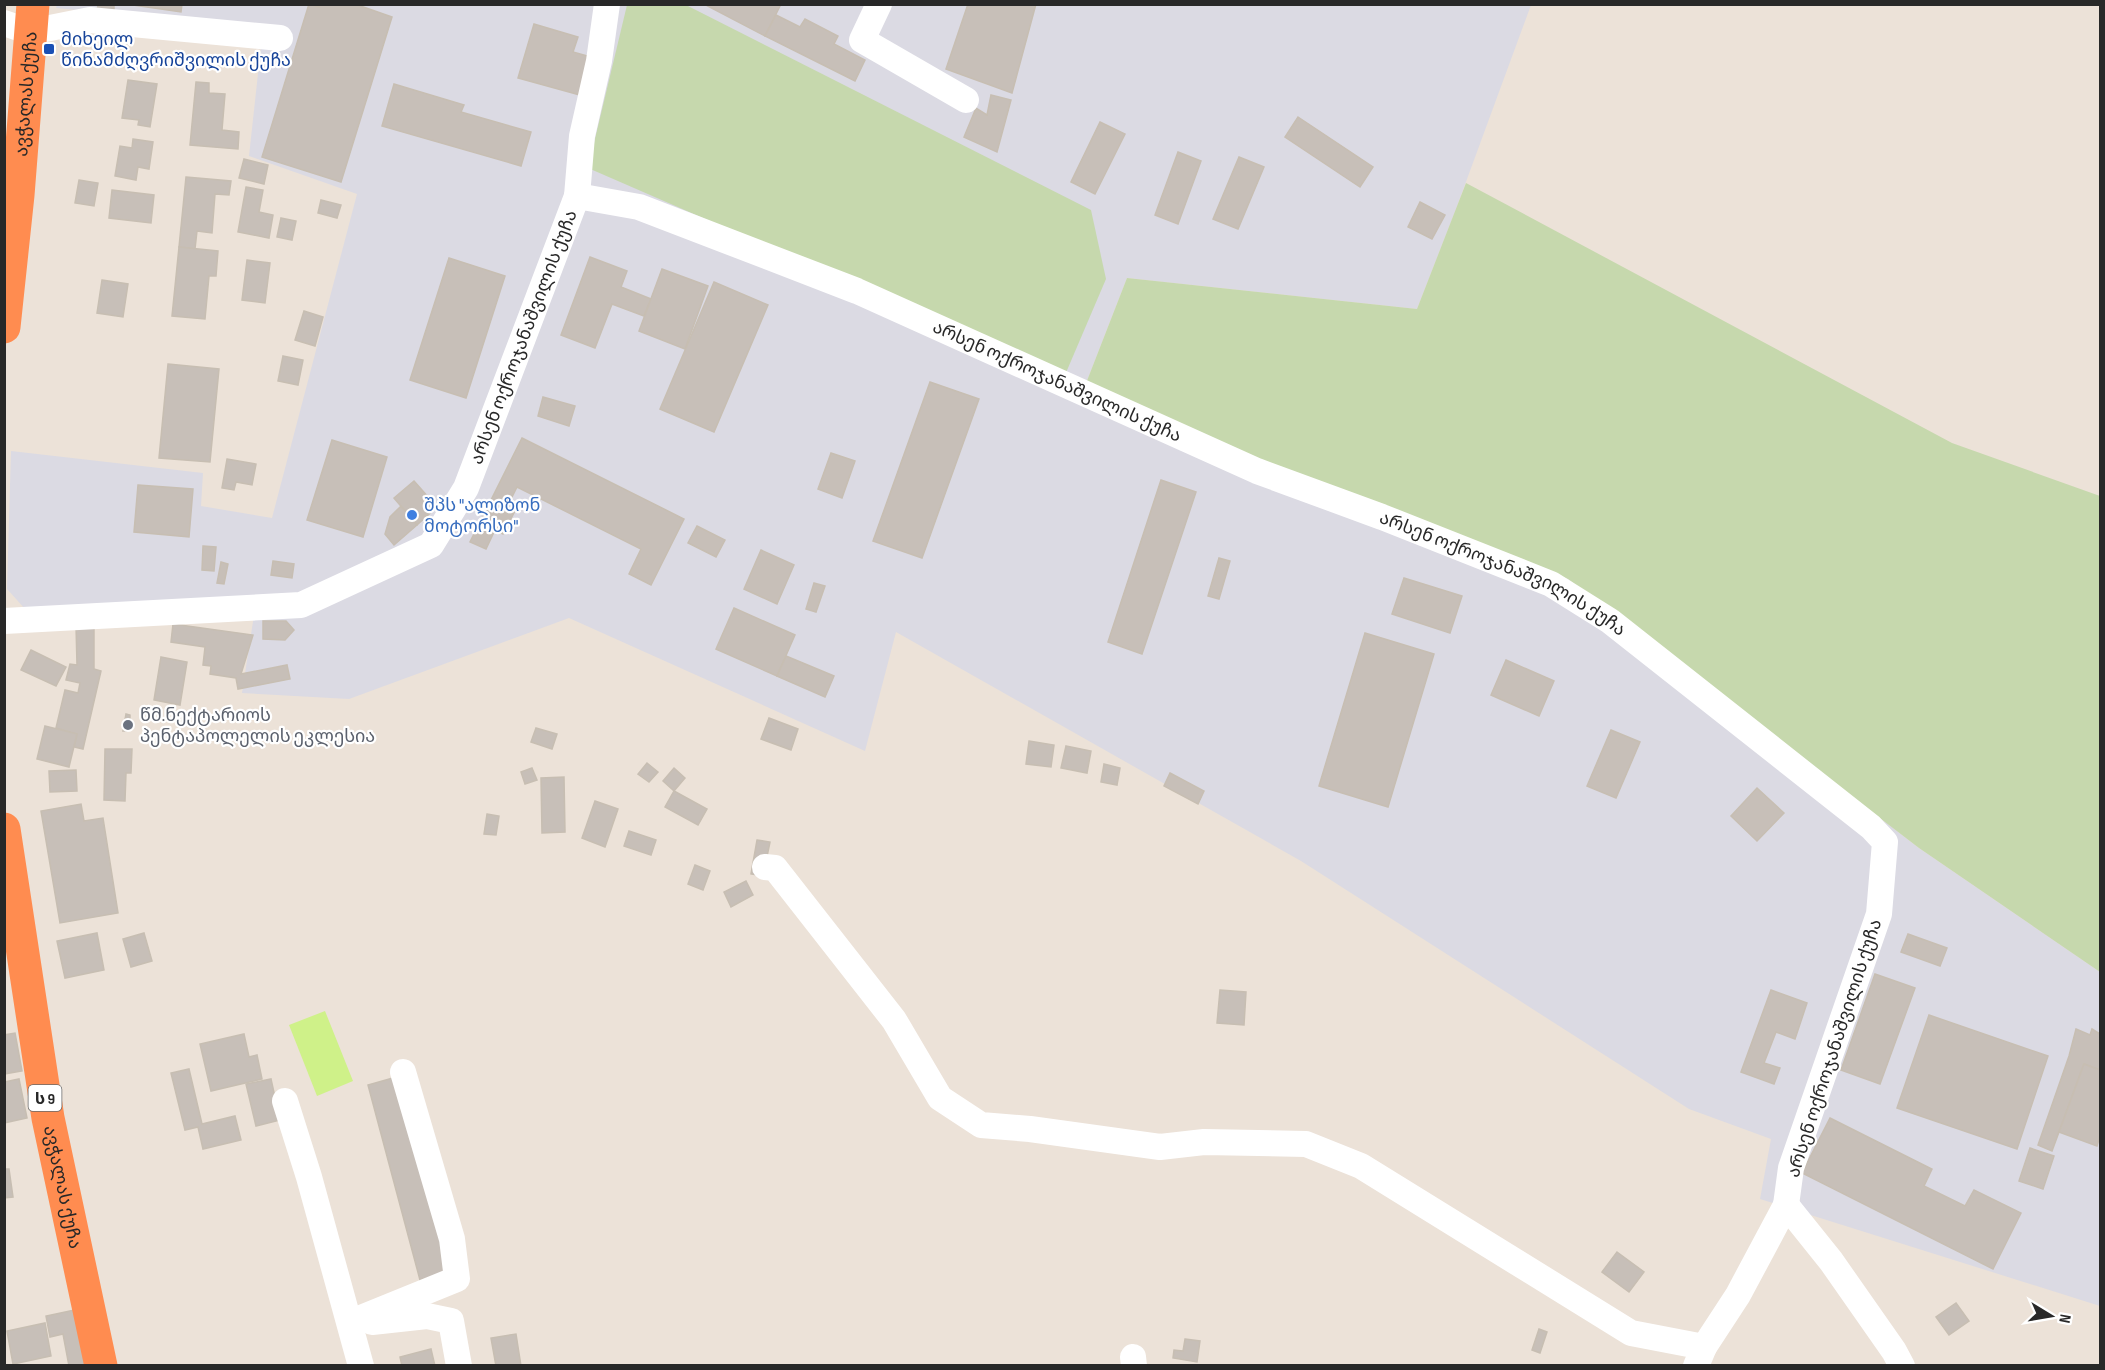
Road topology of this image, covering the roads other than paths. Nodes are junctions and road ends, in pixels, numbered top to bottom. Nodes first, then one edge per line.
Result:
1 (607, 4) edge
2 (879, 4) edge
3 (23, 20) edge
4 (280, 38) dead end
5 (966, 100) dead end
6 (577, 196) junction
7 (4, 327) edge
8 (4, 621) edge
9 (4, 829) edge
10 (765, 867) dead end
11 (13, 944) edge
12 (403, 1072) dead end
13 (285, 1101) dead end
14 (1786, 1205) junction
15 (351, 1322) junction
16 (1700, 1356) edge
17 (101, 1365) edge
18 (361, 1365) edge
19 (459, 1365) edge
20 (1902, 1365) edge

1 - 6 street
2 - 5 street
3 - 4 street
3 - 7 highway, ავჭალას ქუჩა
6 - 8 street, არსენ ოქროჯანაშვილის ქუჩა
6 - 14 street, არსენ ოქროჯანაშვილის ქუჩა
9 - 11 highway, ავჭალას ქუჩა / ს 9
10 - 16 street
11 - 17 highway, ავჭალას ქუჩა / ს 9
12 - 15 street
13 - 15 street
14 - 16 street
14 - 20 street
15 - 18 street
15 - 19 street

